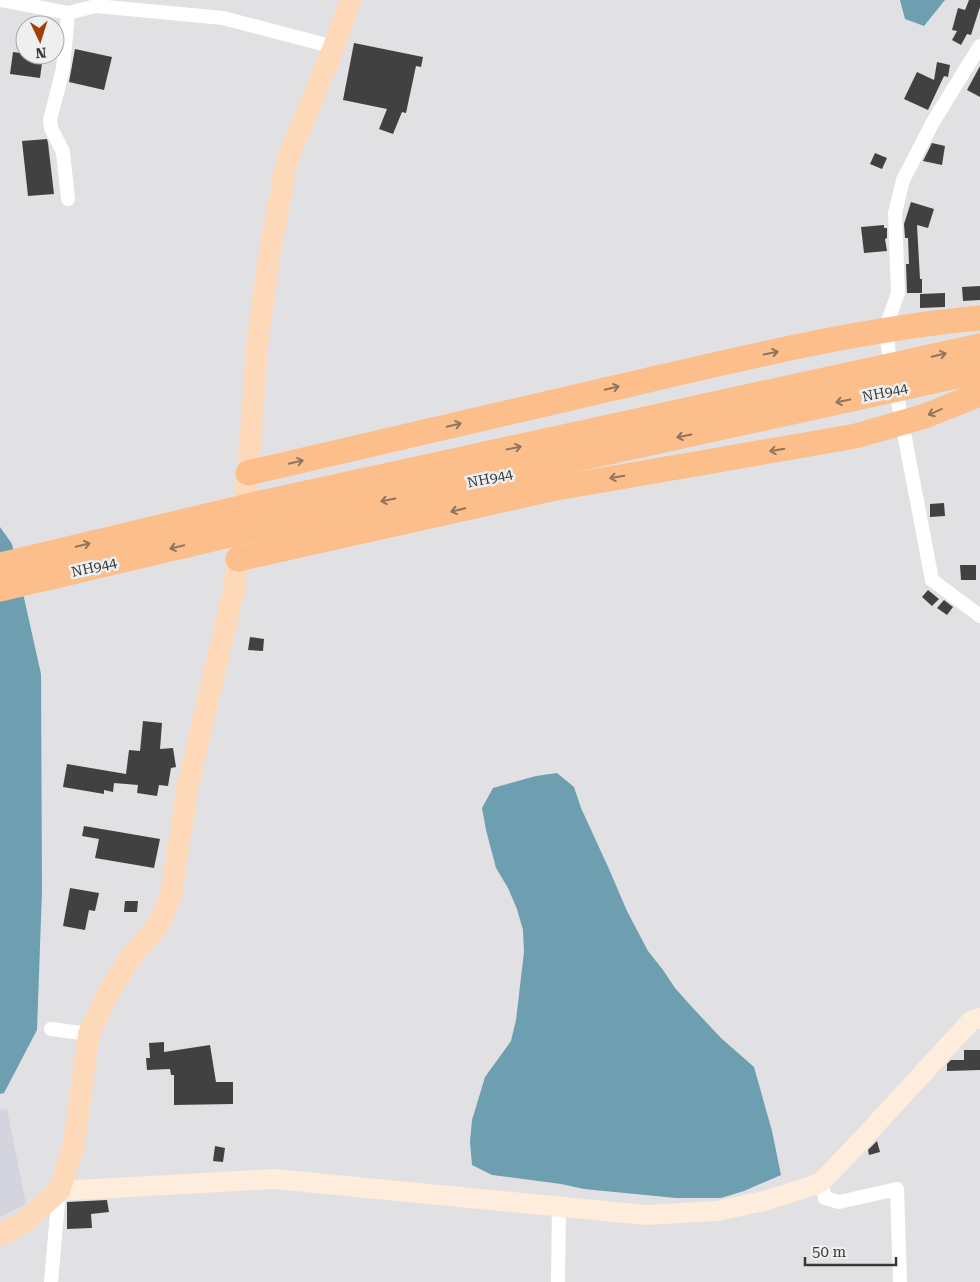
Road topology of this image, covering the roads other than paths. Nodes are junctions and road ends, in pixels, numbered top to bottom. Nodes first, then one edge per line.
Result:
1 (1, 0) edge
2 (350, 0) edge
3 (68, 13) junction
4 (980, 46) edge
5 (334, 47) junction
6 (68, 199) dead end
7 (980, 318) edge
8 (886, 331) junction
9 (980, 346) edge
10 (980, 371) edge
11 (894, 377) junction
12 (980, 394) edge
13 (903, 424) junction
14 (248, 473) junction
15 (238, 559) junction
16 (0, 565) edge
17 (39, 568) junction
18 (0, 589) edge
19 (980, 616) edge
20 (980, 1018) edge
21 (50, 1029) dead end
22 (89, 1034) junction
23 (821, 1182) junction
24 (59, 1191) junction
25 (559, 1207) junction
26 (0, 1235) edge
27 (51, 1282) edge
28 (558, 1282) edge
29 (900, 1282) edge

1 - 3 street
2 - 5 main road
3 - 5 street
3 - 6 street
4 - 8 street
5 - 14 main road
7 - 8 highway
8 - 13 street
14 -> 8 highway
11 -> 9 highway, NH944 / NH944
10 - 11 highway, NH944 / NH944
11 -> 17 highway, NH944 / NH944
17 -> 11 highway, NH944 / NH944
12 -> 13 highway
13 -> 15 highway
13 - 19 street
14 - 15 main road
15 - 22 main road
16 - 17 highway, NH944 / NH944
17 - 18 highway, NH944 / NH944
20 - 23 street
21 - 22 street
22 - 24 main road
23 - 25 street
23 - 29 street
24 - 25 street
24 - 26 main road
24 - 27 street
25 - 28 street

